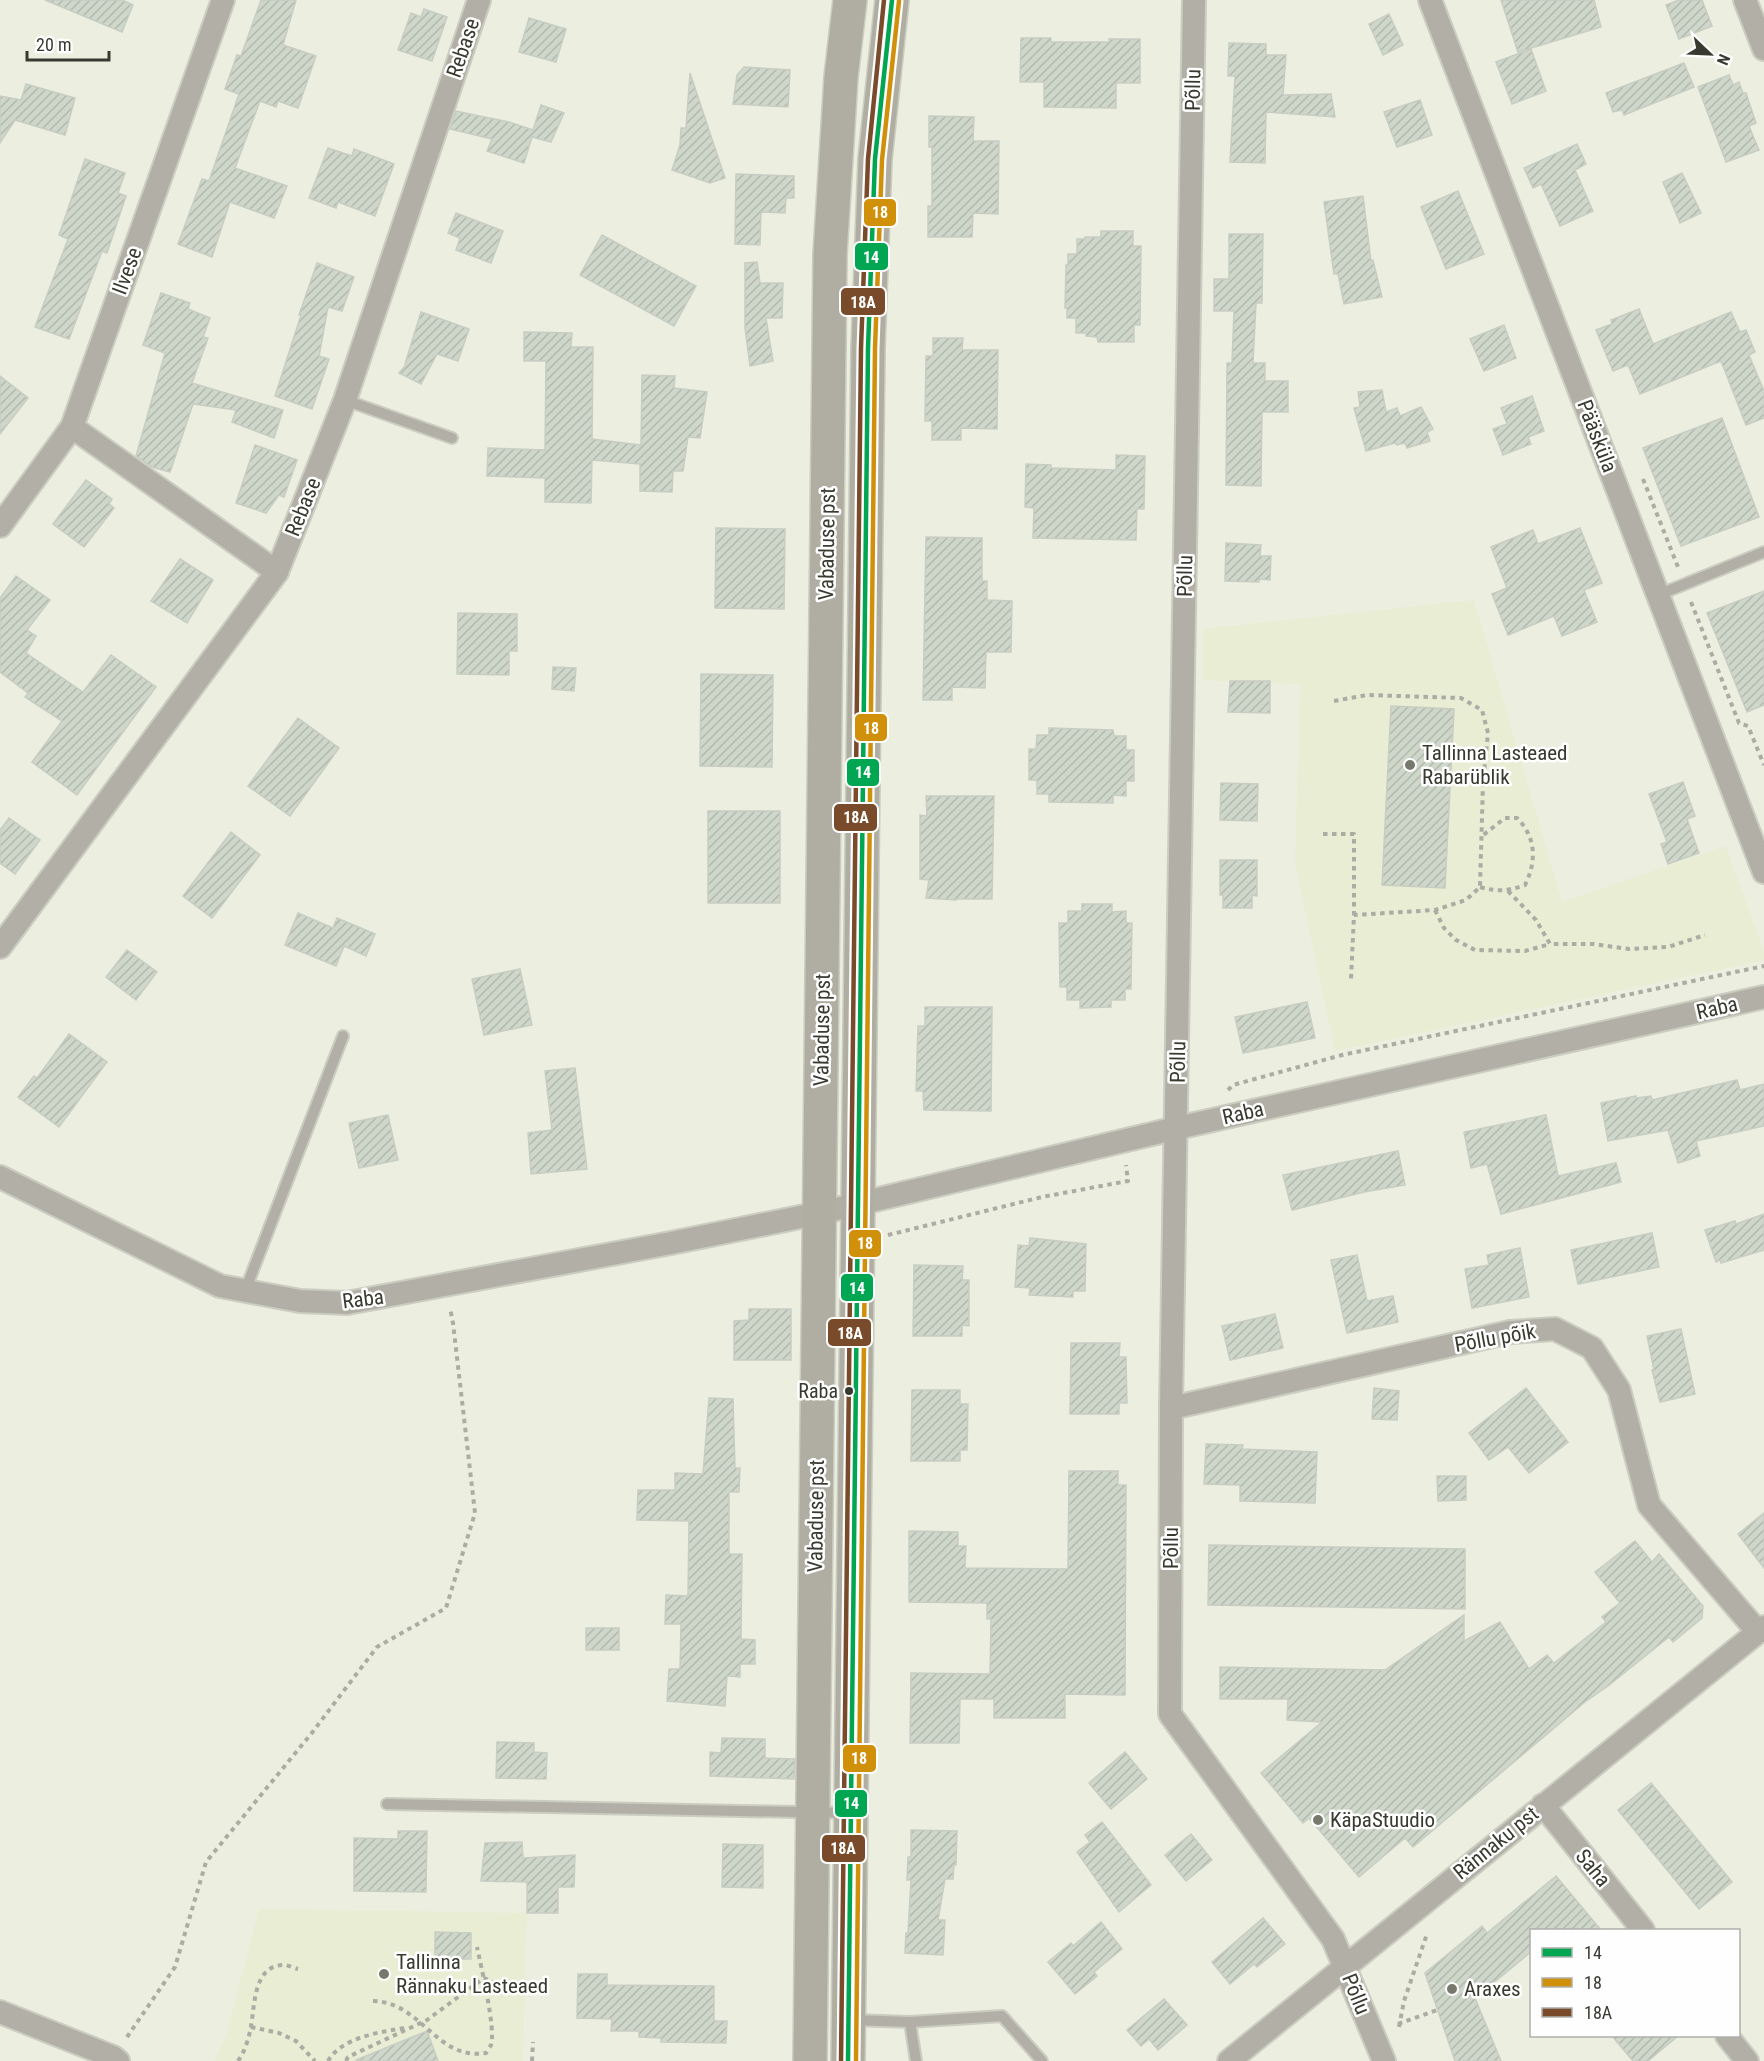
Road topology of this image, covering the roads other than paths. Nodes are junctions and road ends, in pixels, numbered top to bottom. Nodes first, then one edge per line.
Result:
1 (224, 0) edge
2 (479, 0) edge
3 (850, 0) edge
4 (891, 0) edge
5 (1194, 0) edge
6 (1430, 0) edge
7 (1745, 0) edge
8 (1764, 49) edge
9 (345, 400) junction
10 (72, 427) junction
11 (452, 438) dead end
12 (0, 526) edge
13 (1764, 552) edge
14 (277, 572) junction
15 (1658, 595) junction
16 (1764, 872) edge
17 (0, 947) edge
18 (1764, 997) edge
19 (343, 1036) dead end
20 (1177, 1128) junction
21 (0, 1178) edge
22 (858, 1202) junction
23 (820, 1213) junction
24 (245, 1291) junction
25 (1172, 1408) junction
26 (1761, 1629) edge
27 (387, 1804) dead end
28 (1543, 1805) junction
29 (850, 1813) junction
30 (813, 1814) junction
31 (1642, 1929) edge
32 (1345, 1967) junction
33 (0, 2012) edge
34 (849, 2020) junction
35 (910, 2022) junction
36 (1728, 2037) edge
37 (116, 2059) edge
38 (810, 2061) edge
39 (848, 2061) edge
40 (916, 2061) edge
41 (1042, 2061) edge
42 (1229, 2061) edge
43 (1384, 2061) edge
44 (1747, 2061) edge

1 - 10 street, Ilvese
2 - 9 street, Rebase
3 - 23 highway, Vabaduse pst
4 - 22 highway, Vabaduse pst
5 - 20 street, Põllu
6 - 15 street, Pääsküla
7 - 8 street
9 - 11 lane
9 - 14 street, Rebase
10 - 12 street, Ilvese
10 - 14 street
13 - 15 lane
14 - 17 street, Rebase
15 - 16 street, Pääsküla
18 - 20 street, Raba
19 - 24 lane
20 - 22 street, Raba
20 - 25 street, Põllu
21 - 24 street, Raba
22 - 23 street, Raba
22 - 29 highway, Vabaduse pst
23 - 24 street, Raba
23 - 30 highway, Vabaduse pst
25 - 26 street, Põllu põik
25 - 32 street, Põllu
26 - 28 street, Rännaku pst
27 - 30 lane
28 - 31 street, Saha
28 - 32 street, Rännaku pst
29 - 30 lane
29 - 34 highway, Vabaduse pst
30 - 38 highway, Vabaduse pst
32 - 42 street, Rännaku pst
32 - 43 street, Põllu
33 - 37 street
34 - 35 lane
34 - 39 highway, Vabaduse pst
35 - 40 lane
35 - 41 lane
36 - 44 street

